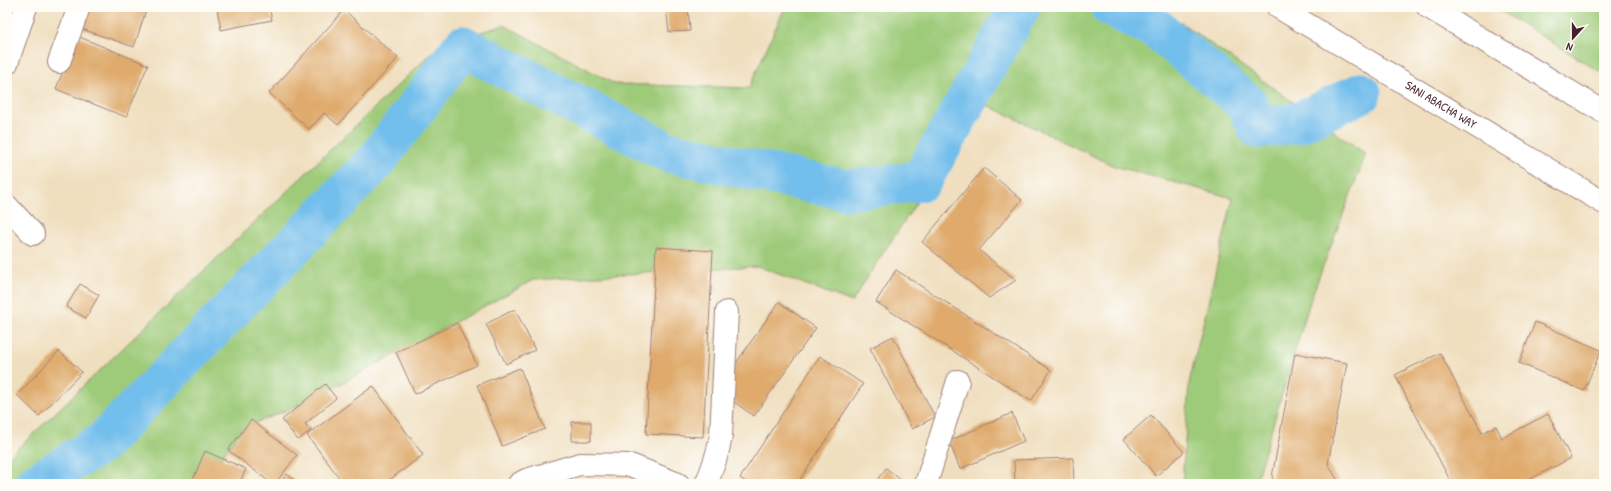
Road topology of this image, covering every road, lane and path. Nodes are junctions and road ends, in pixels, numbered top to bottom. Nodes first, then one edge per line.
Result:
1 (26, 7) edge
2 (79, 7) edge
3 (1278, 7) edge
4 (1428, 7) edge
5 (59, 62) dead end
6 (7, 63) edge
7 (1604, 112) edge
8 (1600, 200) edge
9 (7, 206) edge
10 (33, 234) dead end
11 (727, 312) dead end
12 (958, 381) dead end
13 (519, 484) edge
14 (678, 484) edge
15 (706, 484) edge
16 (926, 484) edge

1 - 6 main road
2 - 5 main road
3 - 8 main road, SANI ABACHA WAY
4 - 7 main road
9 - 10 main road
11 - 15 main road
12 - 16 main road
13 - 14 main road

